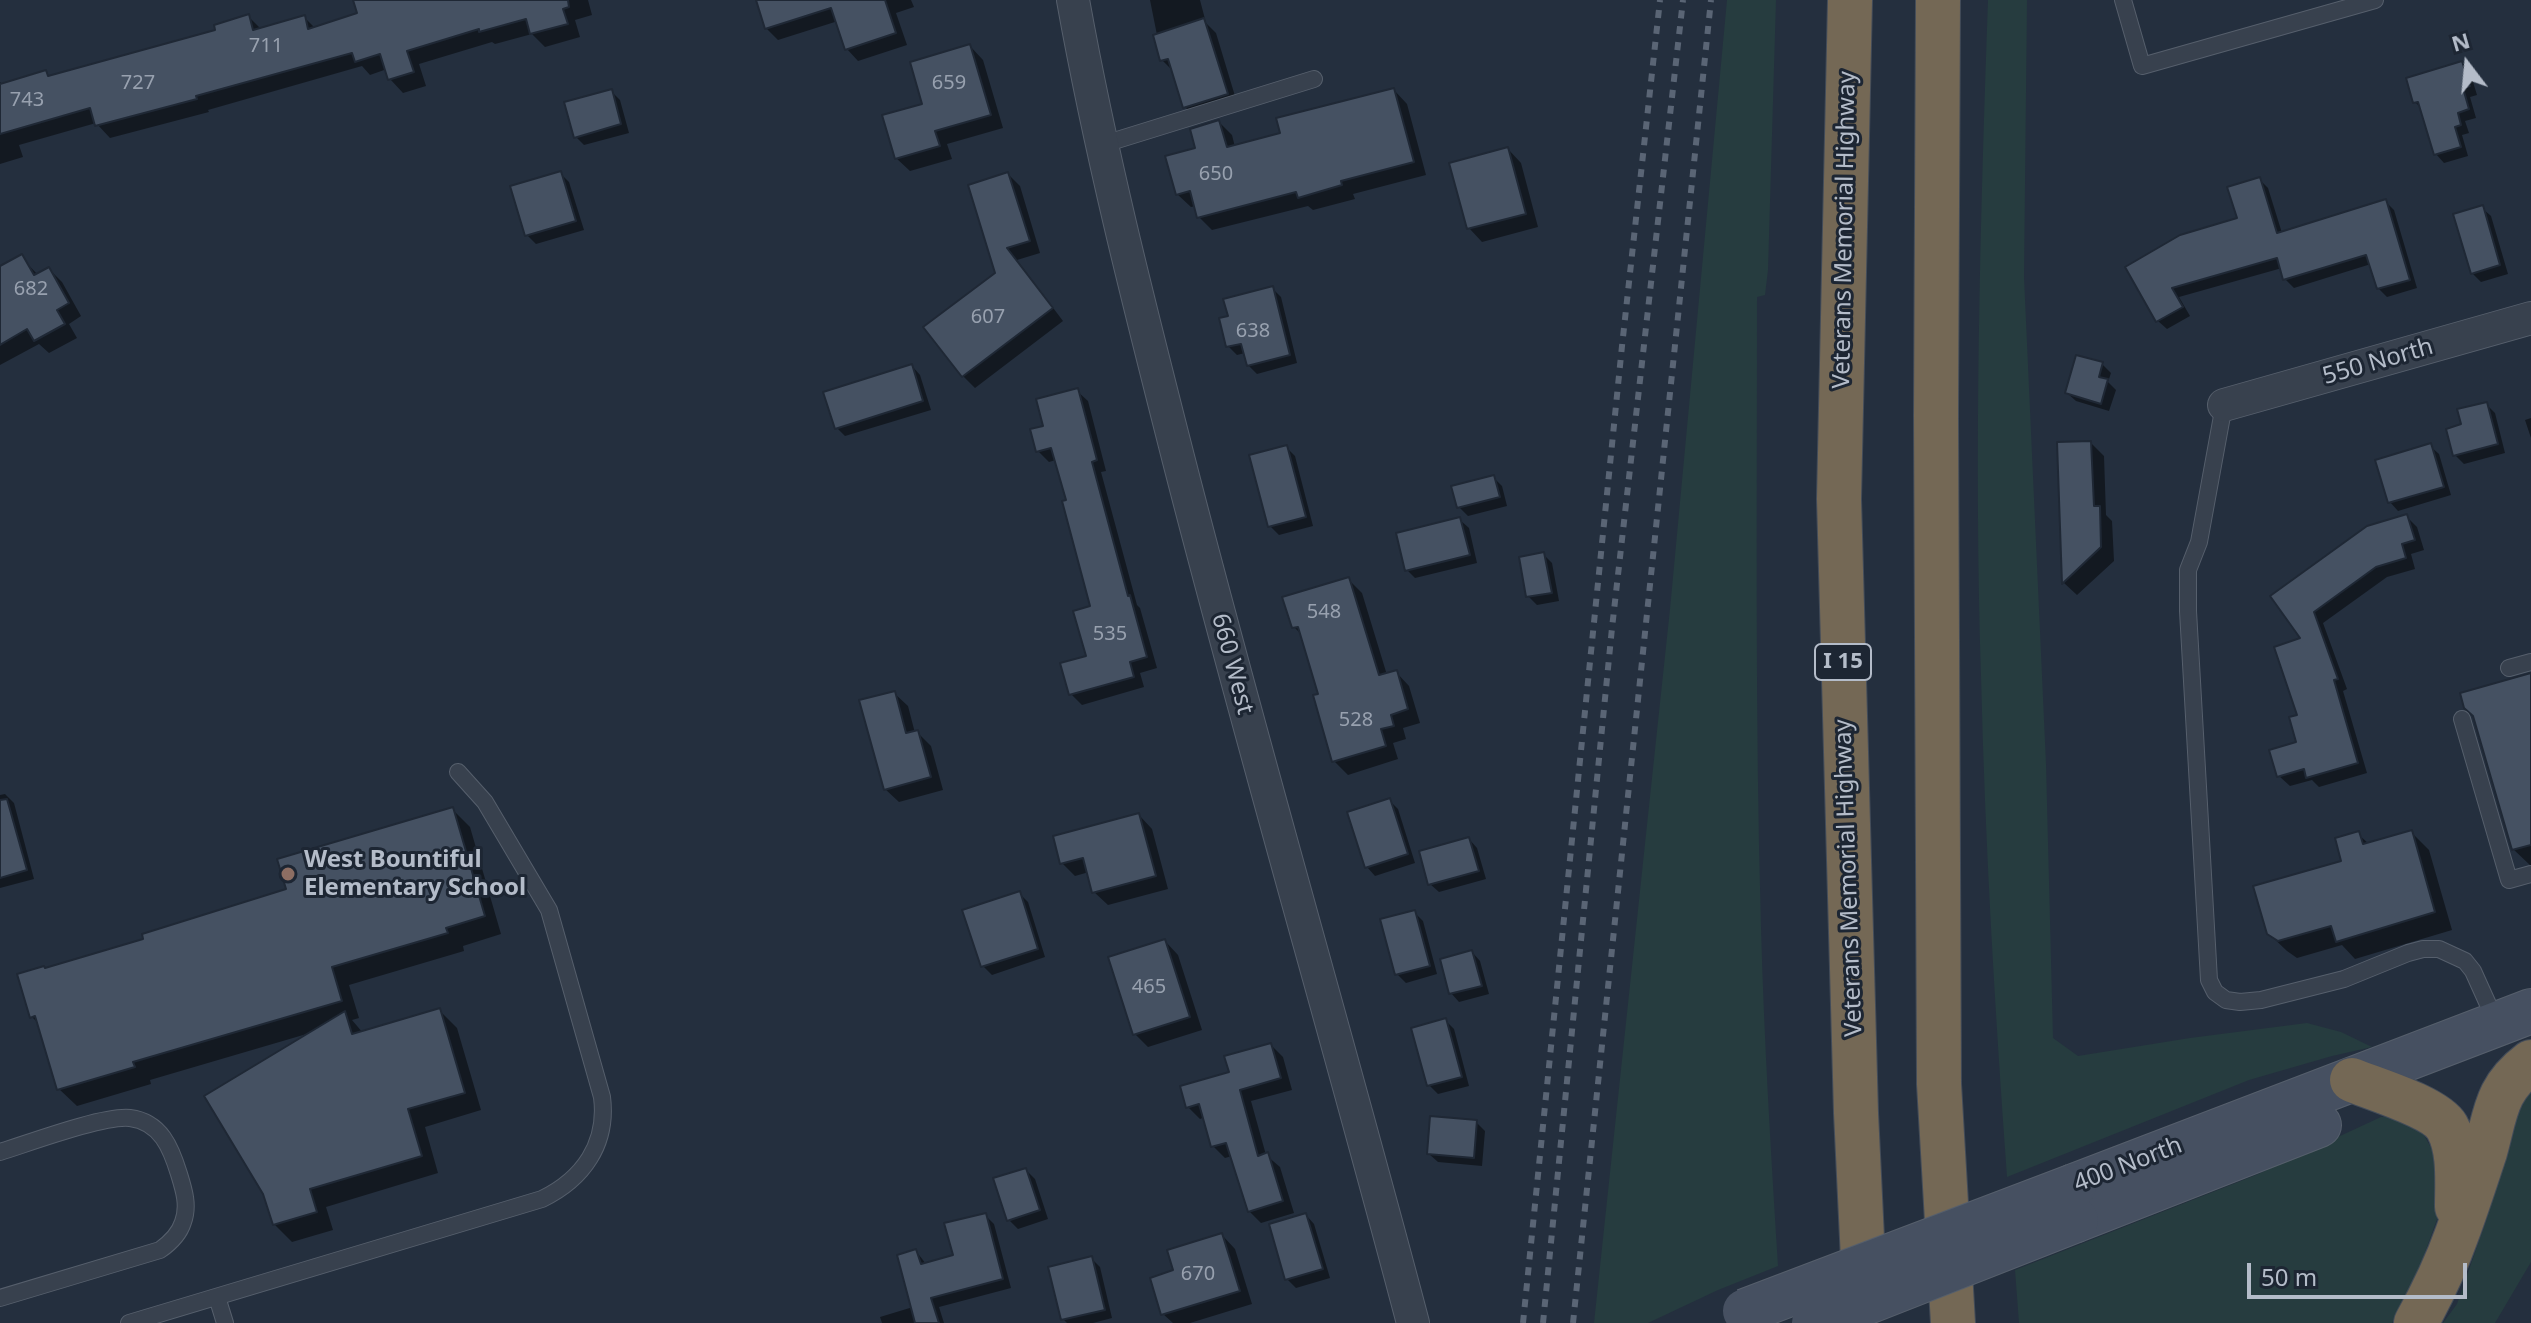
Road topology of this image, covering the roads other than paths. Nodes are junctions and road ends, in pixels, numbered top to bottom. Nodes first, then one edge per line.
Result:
1 (1073, 0) edge
2 (1850, 0) edge
3 (1938, 0) edge
4 (2123, 0) edge
5 (2375, 0) edge
6 (1314, 79) dead end
7 (1101, 145) junction
8 (2531, 318) edge
9 (2224, 405) joint
10 (2531, 662) edge
11 (2509, 668) dead end
12 (2462, 719) dead end
13 (458, 772) dead end
14 (2531, 874) edge
15 (2520, 1025) edge
16 (2531, 1062) edge
17 (2352, 1080) junction
18 (2392, 1096) junction
19 (0, 1152) edge
20 (2075, 1203) junction
21 (2457, 1234) junction
22 (217, 1297) junction
23 (0, 1298) edge
24 (1736, 1317) edge
25 (129, 1323) edge
26 (225, 1323) edge
27 (1413, 1323) edge
28 (1814, 1323) edge
29 (1866, 1323) edge
30 (1953, 1323) edge
31 (2416, 1323) edge

1 - 7 street, 660 West
2 - 29 highway, Veterans Memorial Highway / I 15
3 - 30 highway
4 - 5 lane
6 - 7 lane
7 - 27 street, 660 West
8 - 9 street, 550 North
9 - 15 lane
10 - 11 lane
12 - 14 lane
13 - 22 lane
15 - 17 main road, 400 North
15 - 18 main road, 400 North
16 - 21 highway
17 - 18 highway
17 - 20 main road, 400 North
18 - 20 main road, 400 North
18 - 21 highway
19 - 23 lane
20 - 24 main road, 400 North, bridge
20 - 28 main road, 400 North, bridge
21 - 31 highway
22 - 25 lane
22 - 26 lane

